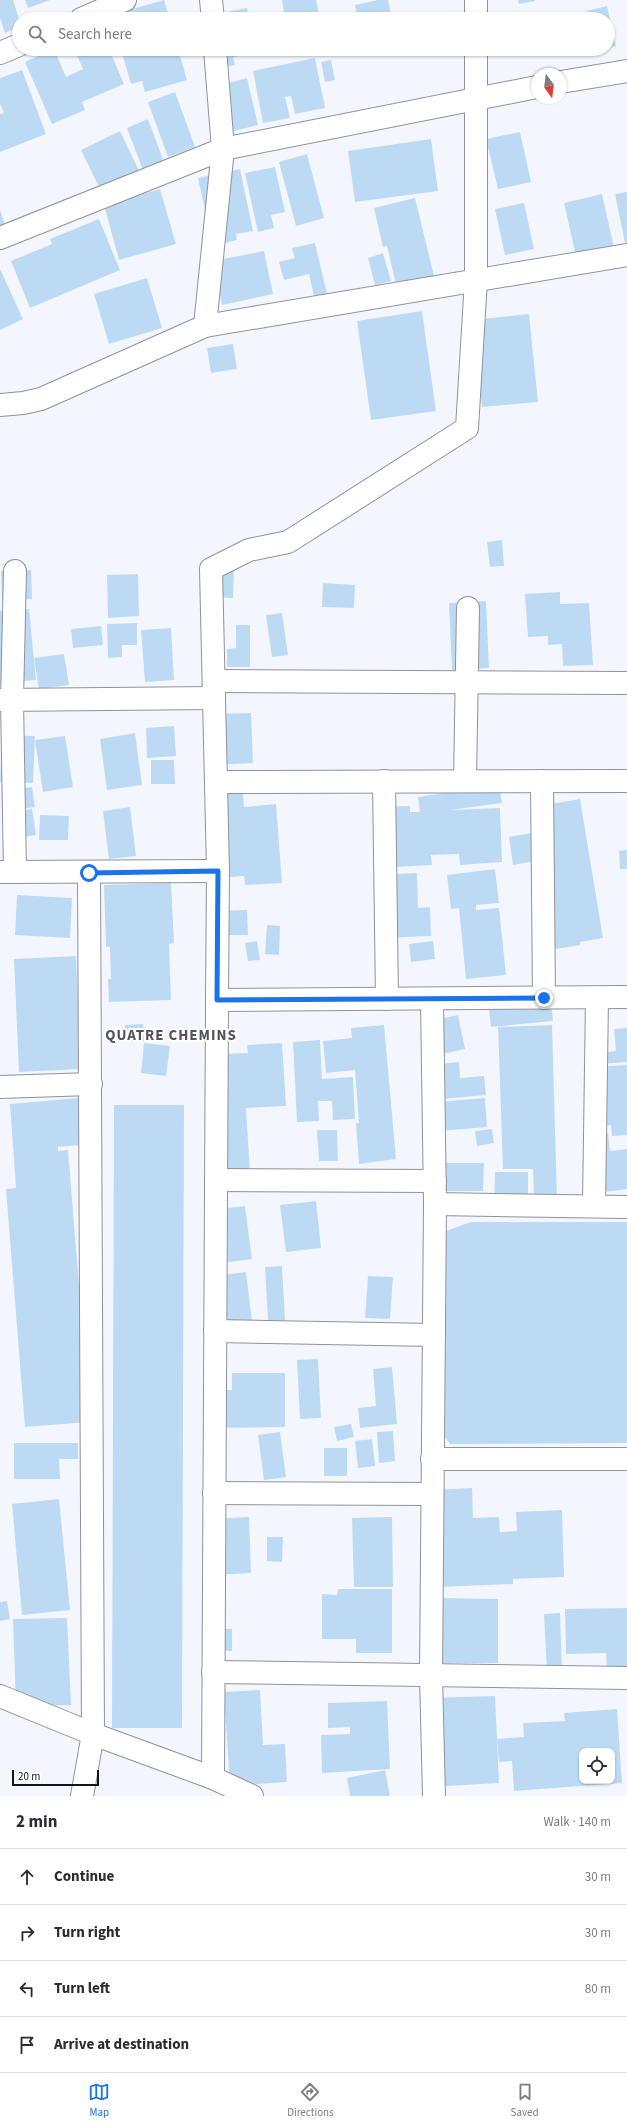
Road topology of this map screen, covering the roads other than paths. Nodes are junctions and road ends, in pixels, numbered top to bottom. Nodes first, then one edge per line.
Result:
1 (125, 0) edge
2 (211, 0) edge
3 (476, 0) edge
4 (97, 12) edge
5 (212, 12) edge
6 (476, 12) edge
7 (12, 48) edge
8 (0, 54) edge
9 (216, 56) edge
10 (476, 56) edge
11 (627, 71) edge
12 (567, 81) edge
13 (531, 88) edge
14 (476, 97) junction
15 (224, 149) junction
16 (0, 238) edge
17 (627, 255) edge
18 (476, 280) junction
19 (205, 326) junction
20 (0, 405) edge
21 (15, 571) dead end
22 (468, 608) dead end
23 (466, 682) junction
24 (627, 683) edge
25 (214, 690) junction
26 (6, 700) edge
27 (627, 780) edge
28 (384, 781) junction
29 (465, 781) junction
30 (542, 781) junction
31 (216, 782) junction
32 (218, 871) junction
33 (7, 872) edge
34 (89, 873) junction
35 (627, 997) edge
36 (544, 998) junction
37 (597, 998) junction
38 (387, 999) junction
39 (432, 999) junction
40 (217, 1000) junction
41 (91, 1084) junction
42 (0, 1087) edge
43 (216, 1180) junction
44 (435, 1181) junction
45 (435, 1204) junction
46 (594, 1206) junction
47 (627, 1207) edge
48 (215, 1331) junction
49 (434, 1335) junction
50 (432, 1459) junction
51 (627, 1459) edge
52 (214, 1493) junction
53 (432, 1494) junction
54 (213, 1672) junction
55 (431, 1676) junction
56 (627, 1678) edge
57 (0, 1696) edge
58 (93, 1734) junction
59 (213, 1778) junction
60 (82, 1796) edge
61 (252, 1796) edge
62 (434, 1796) edge

1 - 4 street
2 - 5 street
3 - 6 street
7 - 8 street
9 - 15 street
10 - 14 street
11 - 12 street
13 - 14 street
14 - 15 street
14 - 18 street
15 - 16 street
15 - 19 street
17 - 18 street
18 - 19 street
18 - 25 street
19 - 20 street
21 - 26 street
22 - 23 street
23 - 24 street
23 - 25 street
23 - 29 street
25 - 26 street
25 - 31 street
26 - 33 street
27 - 30 street
28 - 29 street
28 - 31 street
28 - 38 street
29 - 30 street
30 - 36 street
31 - 32 street
32 - 34 street
32 - 40 street
33 - 34 street
34 - 41 street
35 - 37 street
36 - 37 street
36 - 39 street
37 - 46 street
38 - 39 street
38 - 40 street
39 - 44 street
40 - 43 street
41 - 42 street
41 - 58 street
43 - 44 street
43 - 48 street
44 - 45 street
45 - 46 street
45 - 49 street
46 - 47 street
48 - 49 street
48 - 52 street
49 - 50 street
50 - 51 street
50 - 53 street
52 - 53 street
52 - 54 street
53 - 55 street
54 - 55 street
54 - 59 street
55 - 56 street
55 - 62 street
57 - 58 street
58 - 59 street
58 - 60 street
59 - 61 street

